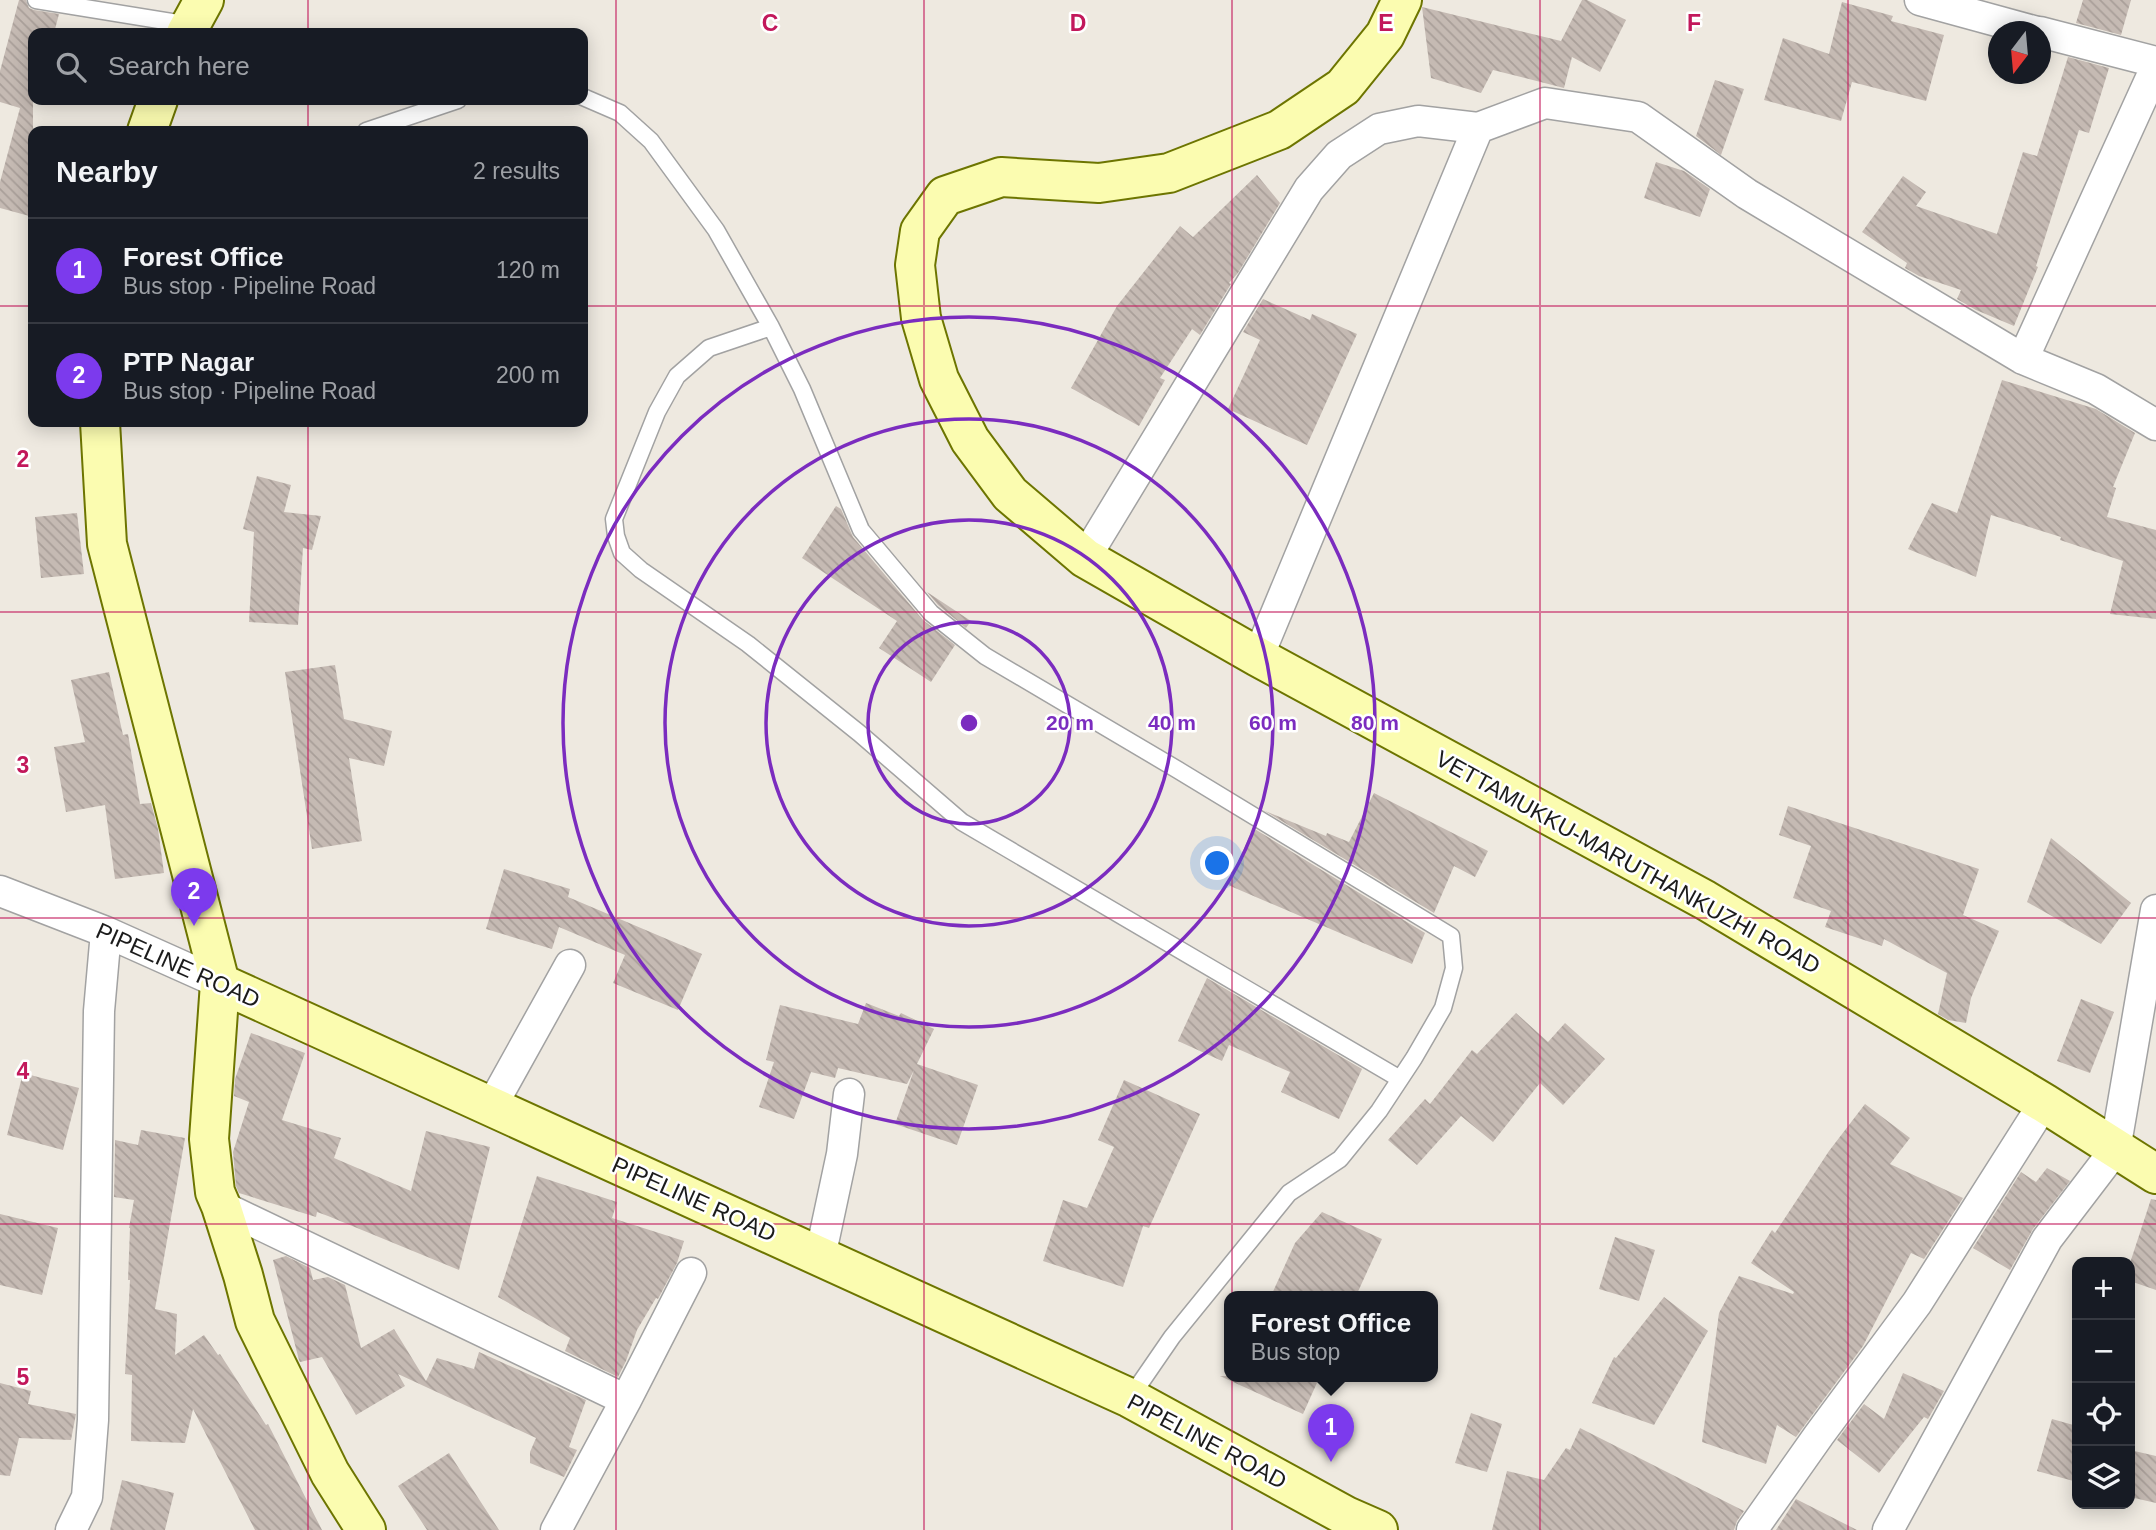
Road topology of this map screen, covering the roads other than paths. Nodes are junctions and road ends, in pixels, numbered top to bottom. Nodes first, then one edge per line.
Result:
1 (36, 0) edge
2 (1402, 0) edge
3 (1920, 0) edge
4 (193, 19) edge
5 (1998, 21) edge
6 (2051, 35) edge
7 (2156, 62) edge
8 (2156, 67) edge
9 (588, 99) edge
10 (156, 105) edge
11 (443, 105) edge
12 (149, 126) edge
13 (381, 126) edge
14 (1478, 128) junction
15 (771, 327) junction
16 (2023, 359) junction
17 (2156, 425) edge
18 (100, 427) edge
19 (1085, 558) junction
20 (1258, 657) junction
21 (0, 891) edge
22 (2156, 910) edge
23 (106, 932) junction
24 (570, 965) dead end
25 (220, 983) junction
26 (1400, 1079) junction
27 (849, 1094) dead end
28 (2044, 1103) junction
29 (491, 1107) junction
30 (2115, 1150) junction
31 (2156, 1174) edge
32 (221, 1206) junction
33 (820, 1257) junction
34 (691, 1273) dead end
35 (1130, 1398) junction
36 (626, 1400) junction
37 (1357, 1525) edge
38 (71, 1530) edge
39 (366, 1530) edge
40 (556, 1530) edge
41 (1752, 1530) edge
42 (1888, 1530) edge

1 - 4 lane
2 - 19 main road, VETTAMUKKU-MARUTHANKUZHI ROAD
3 - 5 street
6 - 7 street
8 - 16 street
9 - 15 lane
10 - 12 main road
11 - 13 lane
14 - 16 street
14 - 19 street
14 - 20 street
15 - 26 lane
15 - 26 lane
16 - 17 street
18 - 25 main road
19 - 20 main road, VETTAMUKKU-MARUTHANKUZHI ROAD
20 - 28 main road, VETTAMUKKU-MARUTHANKUZHI ROAD
21 - 23 street, PIPELINE ROAD
22 - 30 street
23 - 25 street, PIPELINE ROAD
23 - 38 street
24 - 29 street
25 - 29 main road, PIPELINE ROAD
25 - 32 main road
26 - 35 lane
27 - 33 street
28 - 30 main road, VETTAMUKKU-MARUTHANKUZHI ROAD
28 - 41 street
29 - 33 main road, PIPELINE ROAD
30 - 31 main road, VETTAMUKKU-MARUTHANKUZHI ROAD
30 - 42 street
32 - 36 street
32 - 39 main road
33 - 35 main road, PIPELINE ROAD
34 - 36 street
35 - 37 main road, PIPELINE ROAD
36 - 40 street

